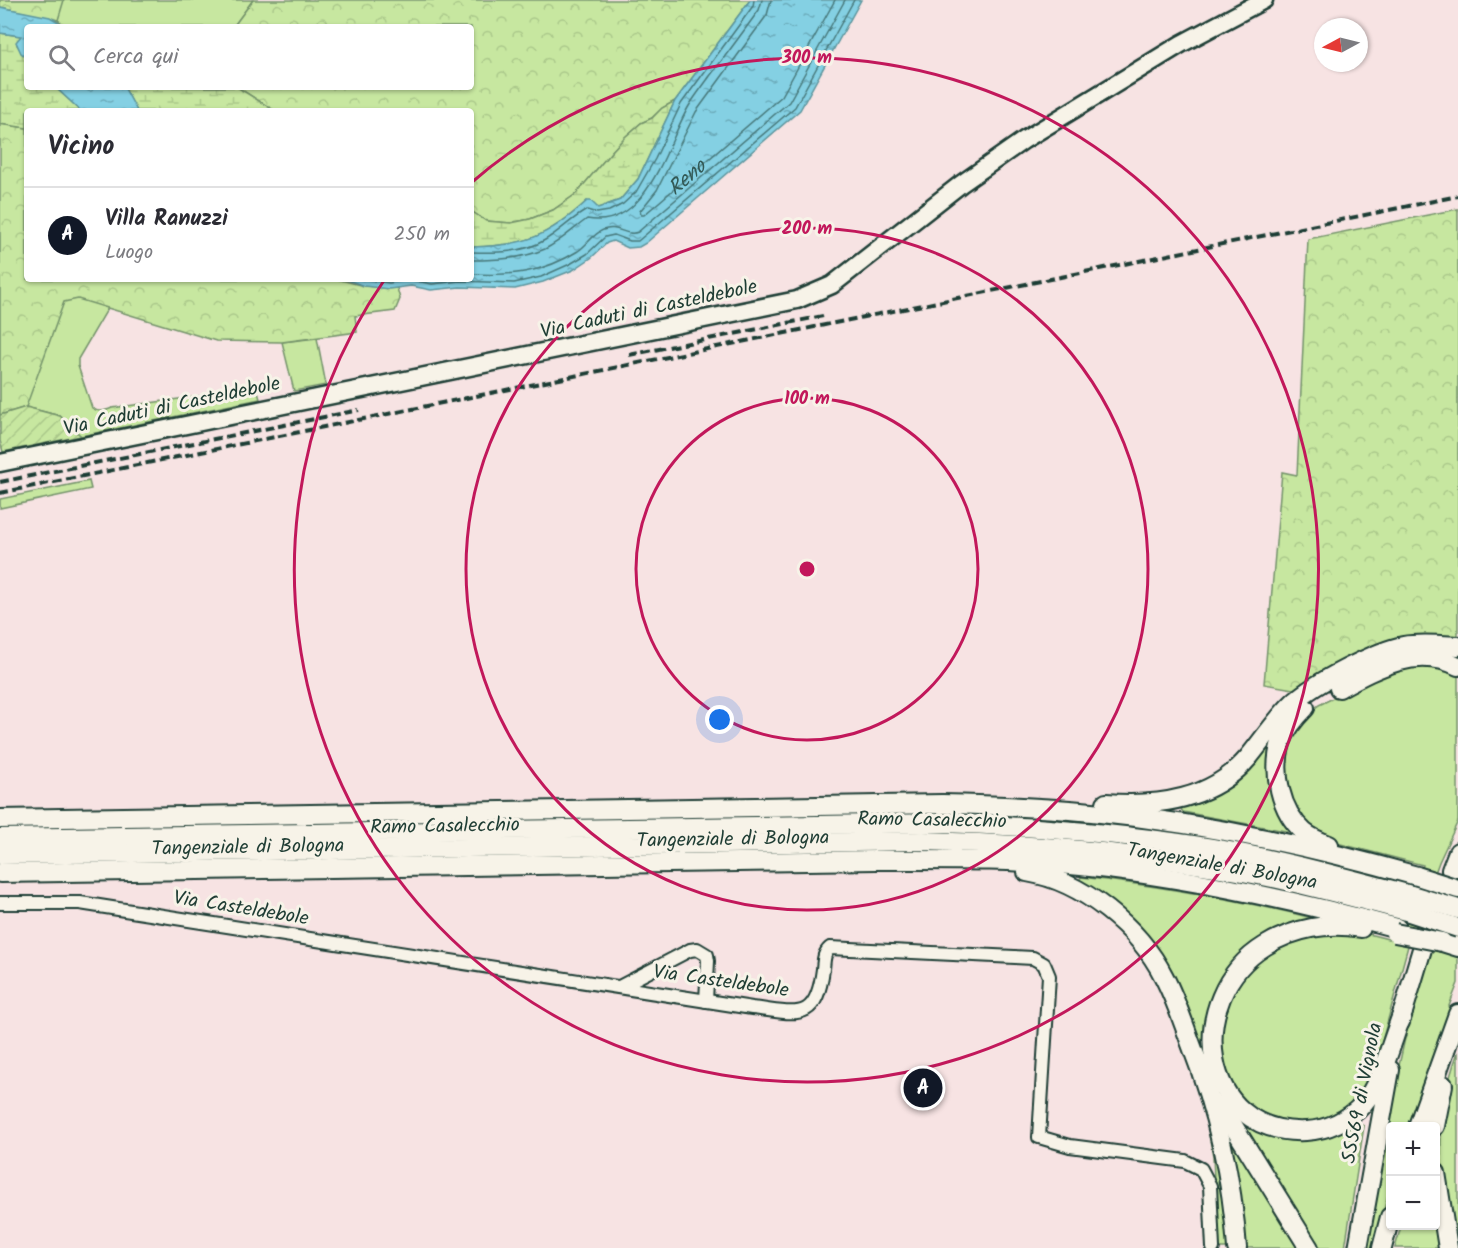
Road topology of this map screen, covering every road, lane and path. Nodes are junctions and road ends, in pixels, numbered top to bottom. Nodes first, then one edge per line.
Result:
1 (1264, 0) edge
2 (0, 463) edge
3 (1458, 646) edge
4 (1458, 666) edge
5 (1009, 806) junction
6 (0, 819) edge
7 (0, 838) edge
8 (1458, 852) edge
9 (0, 855) edge
10 (876, 860) junction
11 (1382, 866) junction
12 (1451, 870) dead end
13 (0, 873) edge
14 (1458, 889) edge
15 (0, 903) edge
16 (1408, 903) junction
17 (1458, 909) edge
18 (1458, 928) edge
19 (1396, 931) junction
20 (1450, 945) edge
21 (1422, 949) dead end
22 (619, 988) junction
23 (706, 1001) junction
24 (1403, 1012) junction
25 (1458, 1015) edge
26 (1198, 1061) junction
27 (1419, 1122) edge
28 (1436, 1122) edge
29 (1436, 1176) edge
30 (1387, 1230) edge
31 (1213, 1248) edge
32 (1237, 1248) edge
33 (1309, 1248) edge
34 (1358, 1248) edge
35 (1382, 1248) edge
36 (1448, 1248) edge

1 - 2 main road, Via Caduti di Casteldebole
3 - 5 highway
4 - 11 highway
5 - 6 highway, Tangenziale di Bologna
5 - 11 highway, Tangenziale di Bologna
7 - 16 highway, Ramo Casalecchio
8 - 12 highway
9 - 16 highway, Ramo Casalecchio
10 - 13 highway, Tangenziale di Bologna
10 - 19 highway, Tangenziale di Bologna
10 - 26 highway
11 - 14 highway, Tangenziale di Bologna, bridge
15 - 22 street, Via Casteldebole
16 - 17 highway, Ramo Casalecchio, bridge
16 - 18 highway, Ramo Casalecchio, bridge
19 - 20 highway, bridge
19 - 24 highway
21 - 24 highway, SS569 di Vignola
22 - 23 street, Via Casteldebole
22 - 23 street
23 - 31 street, Via Casteldebole
24 - 34 highway, SS569 di Vignola
25 - 27 highway
25 - 28 highway
26 - 32 highway
26 - 33 highway
29 - 36 highway
30 - 35 highway

